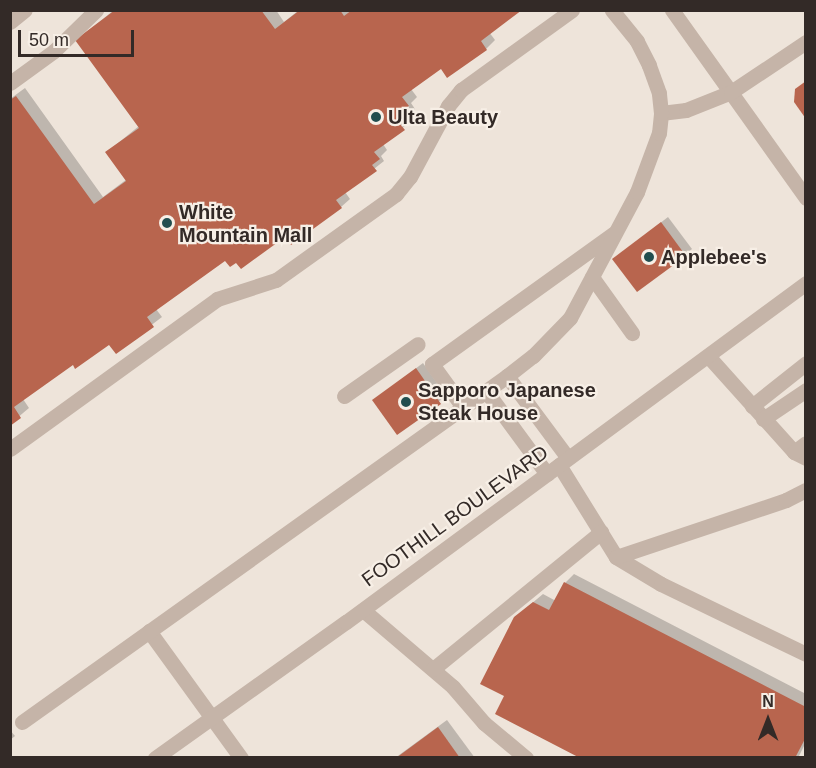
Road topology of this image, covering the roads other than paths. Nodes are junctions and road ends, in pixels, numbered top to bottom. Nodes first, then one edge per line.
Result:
1 (25, 10) edge
2 (96, 10) edge
3 (572, 10) edge
4 (612, 10) edge
5 (672, 10) edge
6 (10, 22) edge
7 (806, 42) edge
8 (10, 83) edge
9 (731, 92) junction
10 (662, 113) junction
11 (806, 198) edge
12 (616, 232) junction
13 (592, 277) junction
14 (806, 283) edge
15 (632, 333) dead end
16 (418, 344) dead end
17 (708, 356) junction
18 (806, 363) edge
19 (507, 376) junction
20 (806, 390) edge
21 (486, 391) junction
22 (344, 396) dead end
23 (752, 406) junction
24 (463, 407) junction
25 (763, 418) junction
26 (10, 450) edge
27 (802, 451) edge
28 (558, 466) junction
29 (806, 490) edge
30 (601, 532) junction
31 (616, 557) junction
32 (363, 610) junction
33 (149, 631) junction
34 (806, 654) edge
35 (433, 669) junction
36 (211, 716) junction
37 (22, 722) dead end
38 (155, 758) edge
39 (241, 758) edge
40 (526, 758) edge

1 - 6 street
2 - 8 street
3 - 26 street
4 - 10 street
5 - 9 street
7 - 9 street
9 - 10 street
9 - 11 street
10 - 12 street
12 - 13 street
12 - 24 street
13 - 15 street
13 - 19 street
14 - 17 street, FOOTHILL BOULEVARD
16 - 22 street
17 - 23 street
17 - 28 street, FOOTHILL BOULEVARD
18 - 23 street
19 - 21 street
19 - 28 street
20 - 25 street
21 - 24 street
21 - 28 street
23 - 25 street
24 - 33 street
25 - 27 street
28 - 30 street
28 - 32 street, FOOTHILL BOULEVARD
29 - 31 street
30 - 31 street
30 - 35 street
31 - 34 street
32 - 35 street
32 - 36 street, FOOTHILL BOULEVARD
33 - 36 street
33 - 37 street
35 - 40 street
36 - 38 street, FOOTHILL BOULEVARD
36 - 39 street

